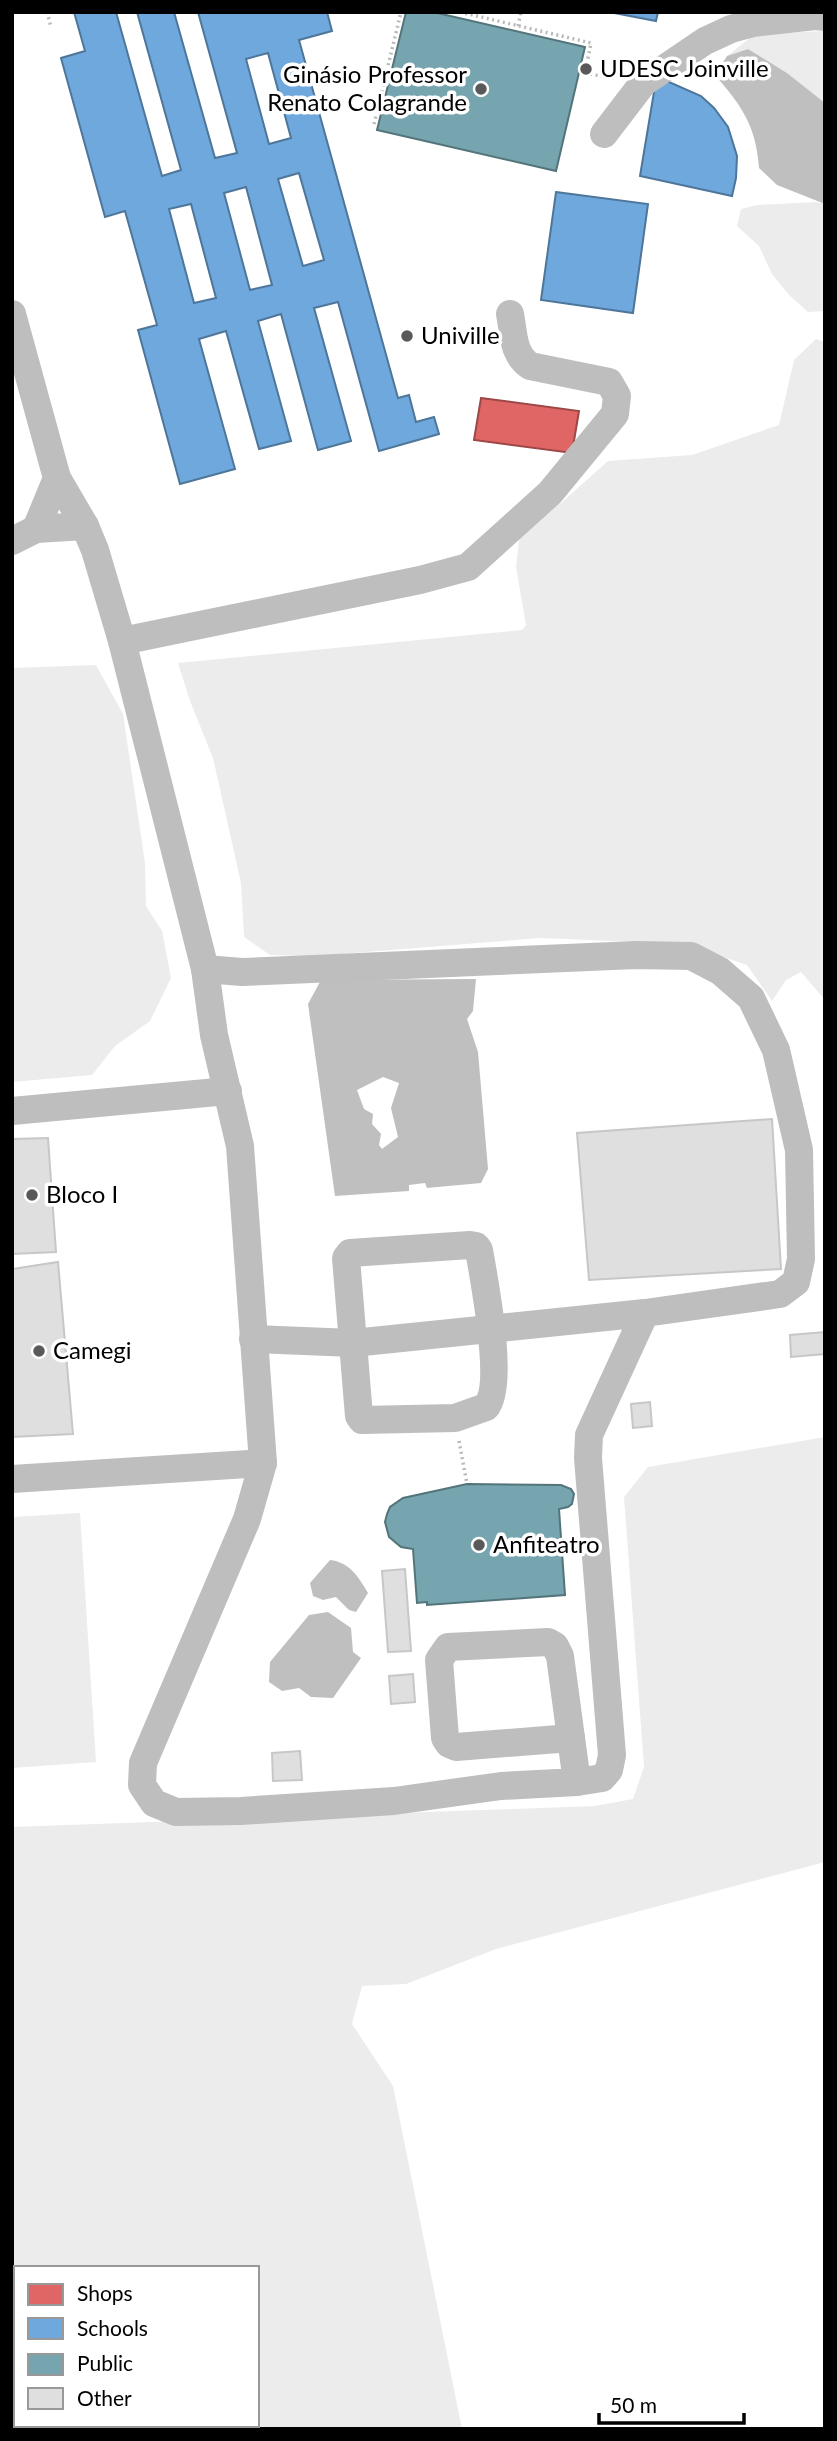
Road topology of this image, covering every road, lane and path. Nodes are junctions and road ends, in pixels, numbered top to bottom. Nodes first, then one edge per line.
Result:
1 (47, 12) edge
2 (401, 12) edge
3 (460, 12) edge
4 (522, 12) edge
5 (825, 17) edge
6 (518, 26) junction
7 (51, 27) dead end
8 (643, 83) junction
9 (374, 124) dead end
10 (604, 134) dead end
11 (12, 314) edge
12 (510, 314) dead end
13 (57, 478) junction
14 (85, 526) junction
15 (24, 535) edge
16 (122, 642) junction
17 (205, 969) junction
18 (228, 1091) junction
19 (12, 1111) edge
20 (645, 1313) junction
21 (491, 1330) junction
22 (253, 1339) junction
23 (353, 1343) junction
24 (455, 1418) junction
25 (263, 1463) junction
26 (12, 1479) edge
27 (467, 1484) dead end
28 (571, 1738) junction
29 (578, 1782) junction

1 - 7 path
2 - 9 path
3 - 6 path
4 - 6 path
5 - 8 lane
6 - 8 path
8 - 10 lane
11 - 13 lane
12 - 16 lane
13 - 14 lane
13 - 15 lane
14 - 15 lane
14 - 16 lane
16 - 17 lane
17 - 18 lane
17 - 20 lane
18 - 19 lane
18 - 22 lane
20 - 21 lane
20 - 29 lane
21 - 23 lane
21 - 23 lane
21 - 24 lane
22 - 23 lane
22 - 25 lane
23 - 24 lane
24 - 27 path
25 - 26 lane
25 - 29 lane
28 - 28 lane
28 - 29 lane

